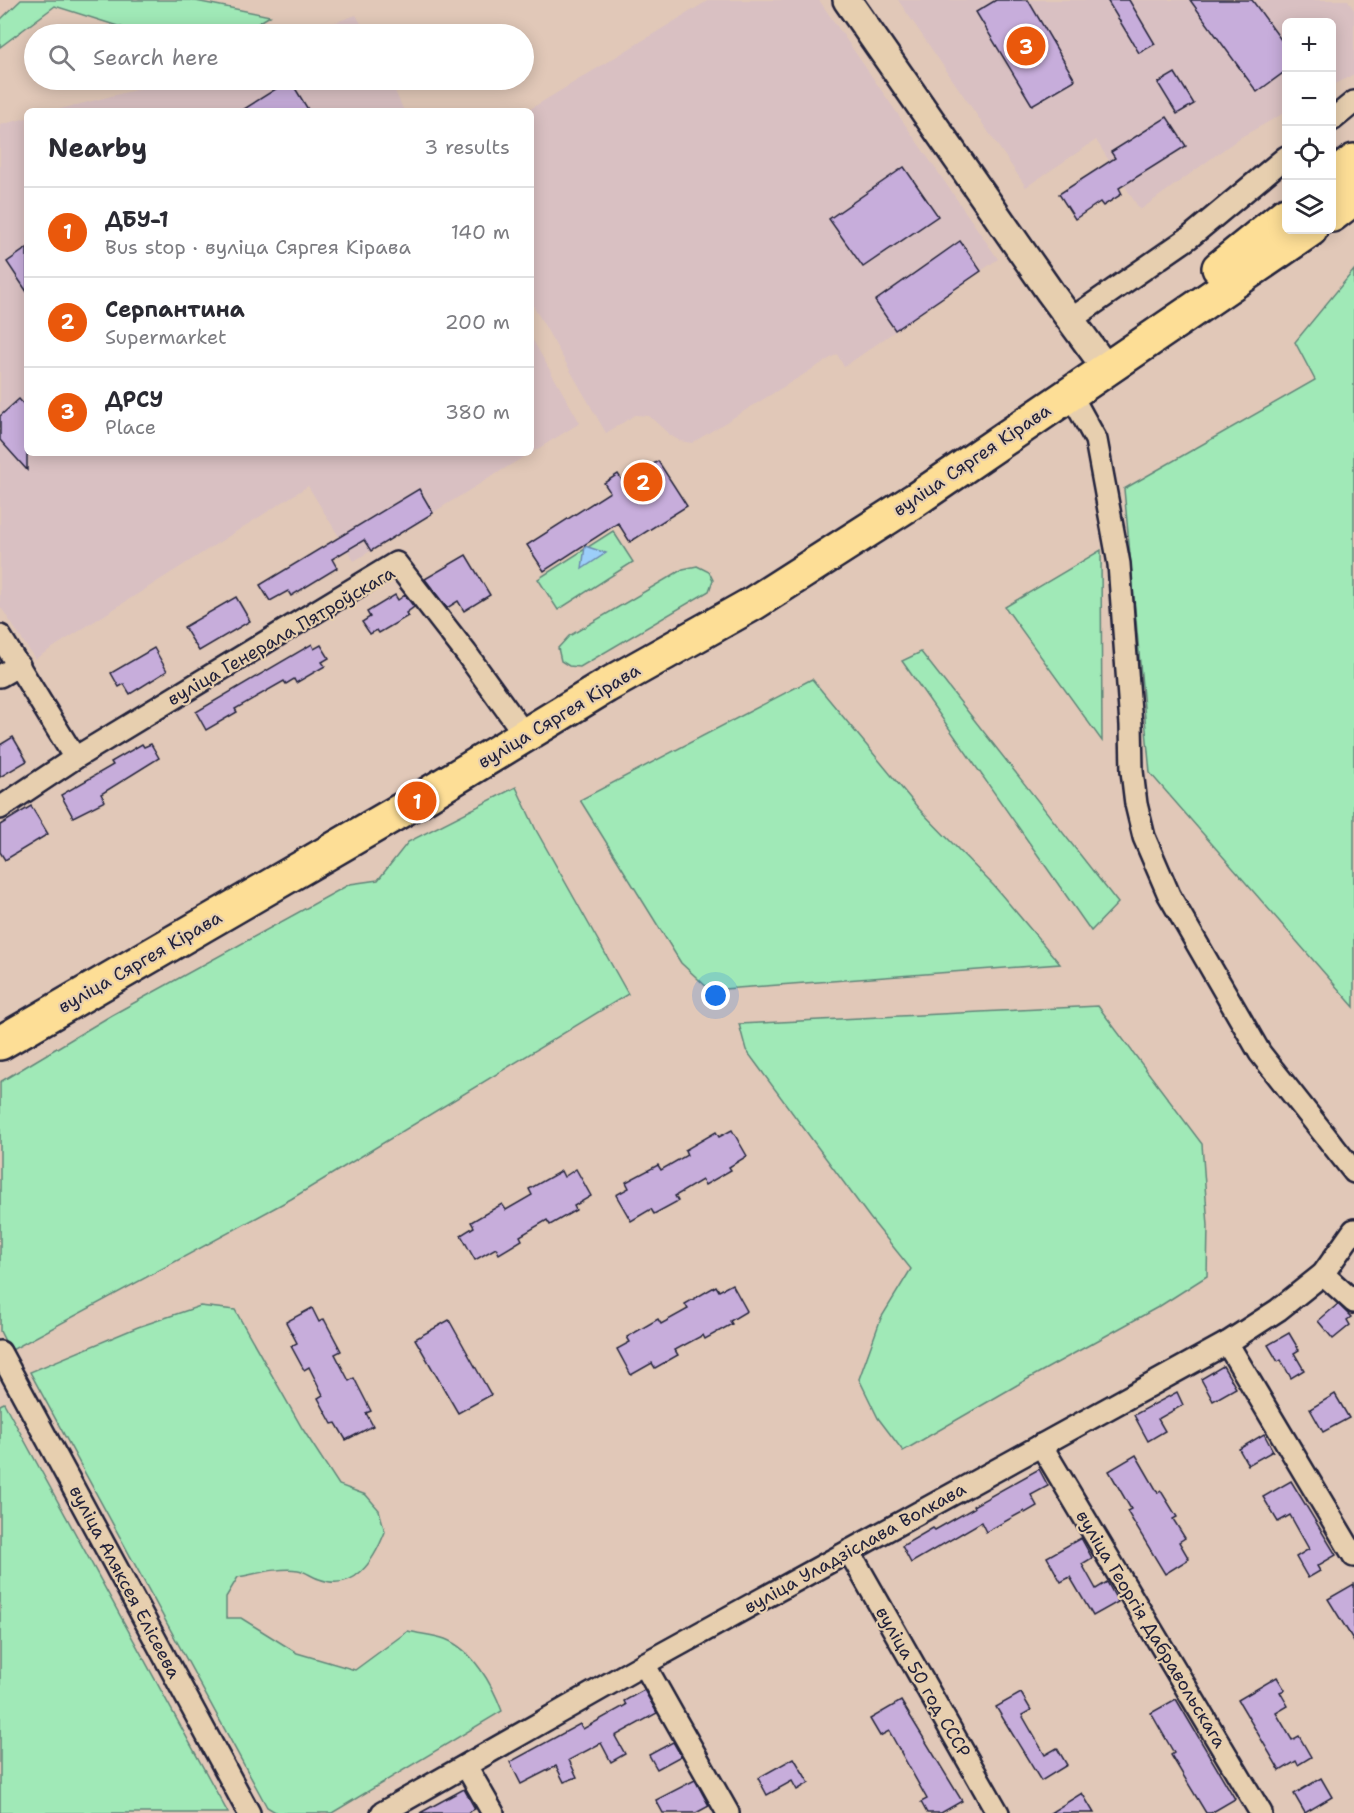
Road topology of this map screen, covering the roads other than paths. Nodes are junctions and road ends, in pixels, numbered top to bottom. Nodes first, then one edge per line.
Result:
1 (848, 0) edge
2 (1354, 102) edge
3 (1336, 117) edge
4 (1354, 161) edge
5 (1282, 162) edge
6 (1336, 175) edge
7 (1354, 198) edge
8 (1336, 212) edge
9 (1282, 218) edge
10 (1304, 234) edge
11 (1070, 320) junction
12 (1106, 368) junction
13 (1070, 393) junction
14 (0, 636) edge
15 (19, 665) junction
16 (0, 676) edge
17 (525, 735) junction
18 (75, 758) junction
19 (0, 808) edge
20 (0, 1044) edge
21 (1354, 1172) edge
22 (1354, 1230) edge
23 (1323, 1274) junction
24 (1354, 1302) edge
25 (1227, 1343) junction
26 (0, 1352) edge
27 (1041, 1445) junction
28 (849, 1551) junction
29 (1354, 1556) edge
30 (644, 1664) junction
31 (465, 1766) junction
32 (249, 1813) edge
33 (382, 1813) edge
34 (493, 1813) edge
35 (728, 1813) edge
36 (998, 1813) edge
37 (1261, 1813) edge

1 - 11 street
2 - 3 street
4 - 6 main road
5 - 11 street
7 - 8 main road
9 - 12 main road, вуліца Сяргея Кірава
10 - 12 main road, вуліца Сяргея Кірава
11 - 12 street
12 - 13 main road, вуліца Сяргея Кірава
13 - 17 main road, вуліца Сяргея Кірава
13 - 21 street
14 - 15 street
15 - 16 street
15 - 18 street
17 - 18 street, вуліца Генерала Пятроўскага
17 - 20 main road, вуліца Сяргея Кірава
18 - 19 street, вуліца Генерала Пятроўскага
22 - 23 street, вуліца Уладзіслава Волкава
23 - 24 street
23 - 25 street, вуліца Уладзіслава Волкава
25 - 27 street, вуліца Уладзіслава Волкава
25 - 29 street
26 - 32 street, вуліца Аляксея Елісеева
27 - 28 street, вуліца Уладзіслава Волкава
27 - 37 street, вуліца Георгія Дабравольскага
28 - 30 street, вуліца Уладзіслава Волкава
28 - 36 street, вуліца 50 год СССР
30 - 31 street, вуліца Уладзіслава Волкава
30 - 35 street
31 - 33 street, вуліца Уладзіслава Волкава
31 - 34 street

